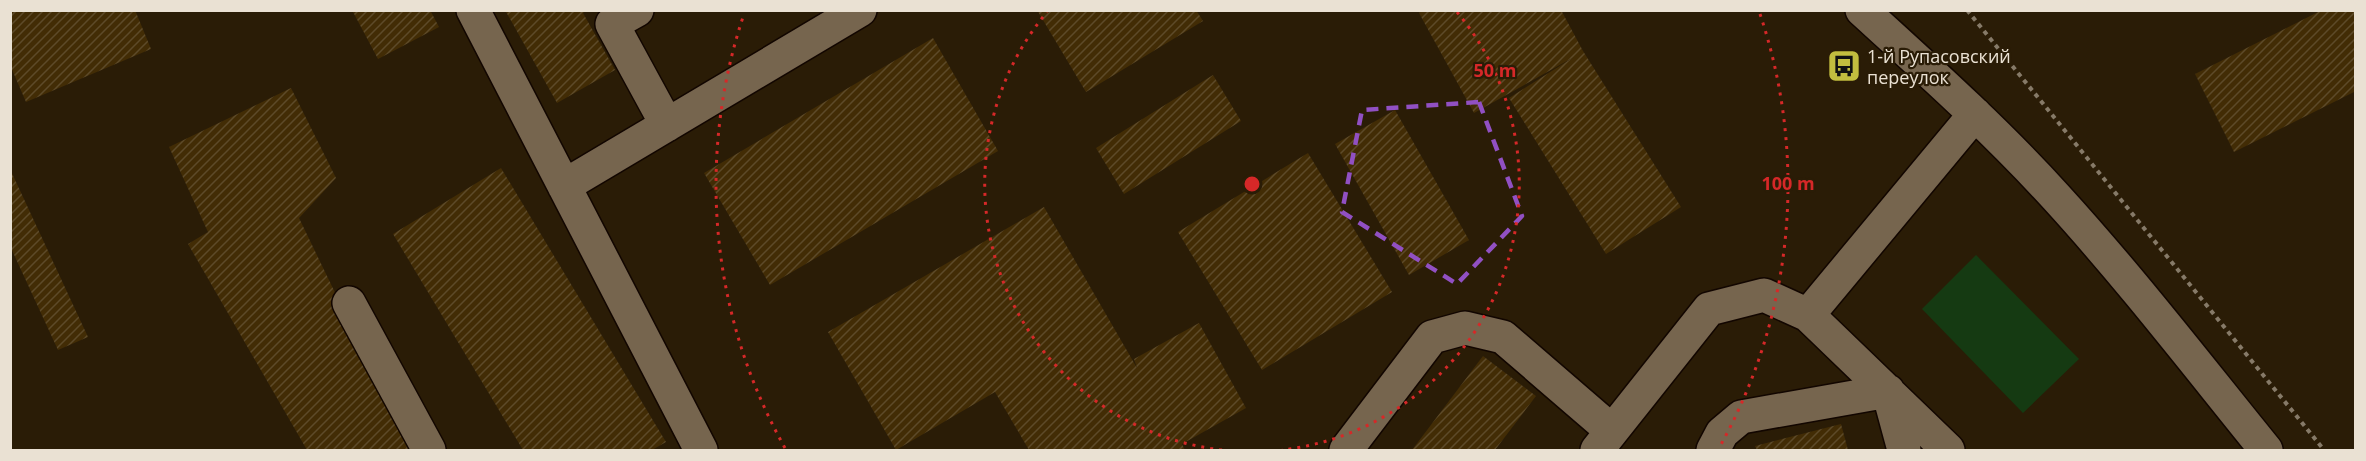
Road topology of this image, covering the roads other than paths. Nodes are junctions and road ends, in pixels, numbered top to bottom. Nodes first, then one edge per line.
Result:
1 (473, 10) edge
2 (637, 10) edge
3 (1862, 10) edge
4 (847, 14) edge
5 (1975, 114) junction
6 (667, 125) junction
7 (564, 186) junction
8 (349, 303) dead end
9 (1808, 315) junction
10 (1888, 391) junction
11 (1605, 441) edge
12 (429, 450) edge
13 (700, 450) edge
14 (1346, 450) edge
15 (1713, 450) edge
16 (1904, 450) edge
17 (1948, 450) edge
18 (2266, 450) edge

1 - 7 street
2 - 6 street
3 - 5 street
4 - 6 street
5 - 9 street
5 - 18 street
6 - 7 street
7 - 13 street
8 - 12 street
9 - 10 street
9 - 11 street
10 - 15 street
10 - 16 street
10 - 17 street
11 - 14 street

